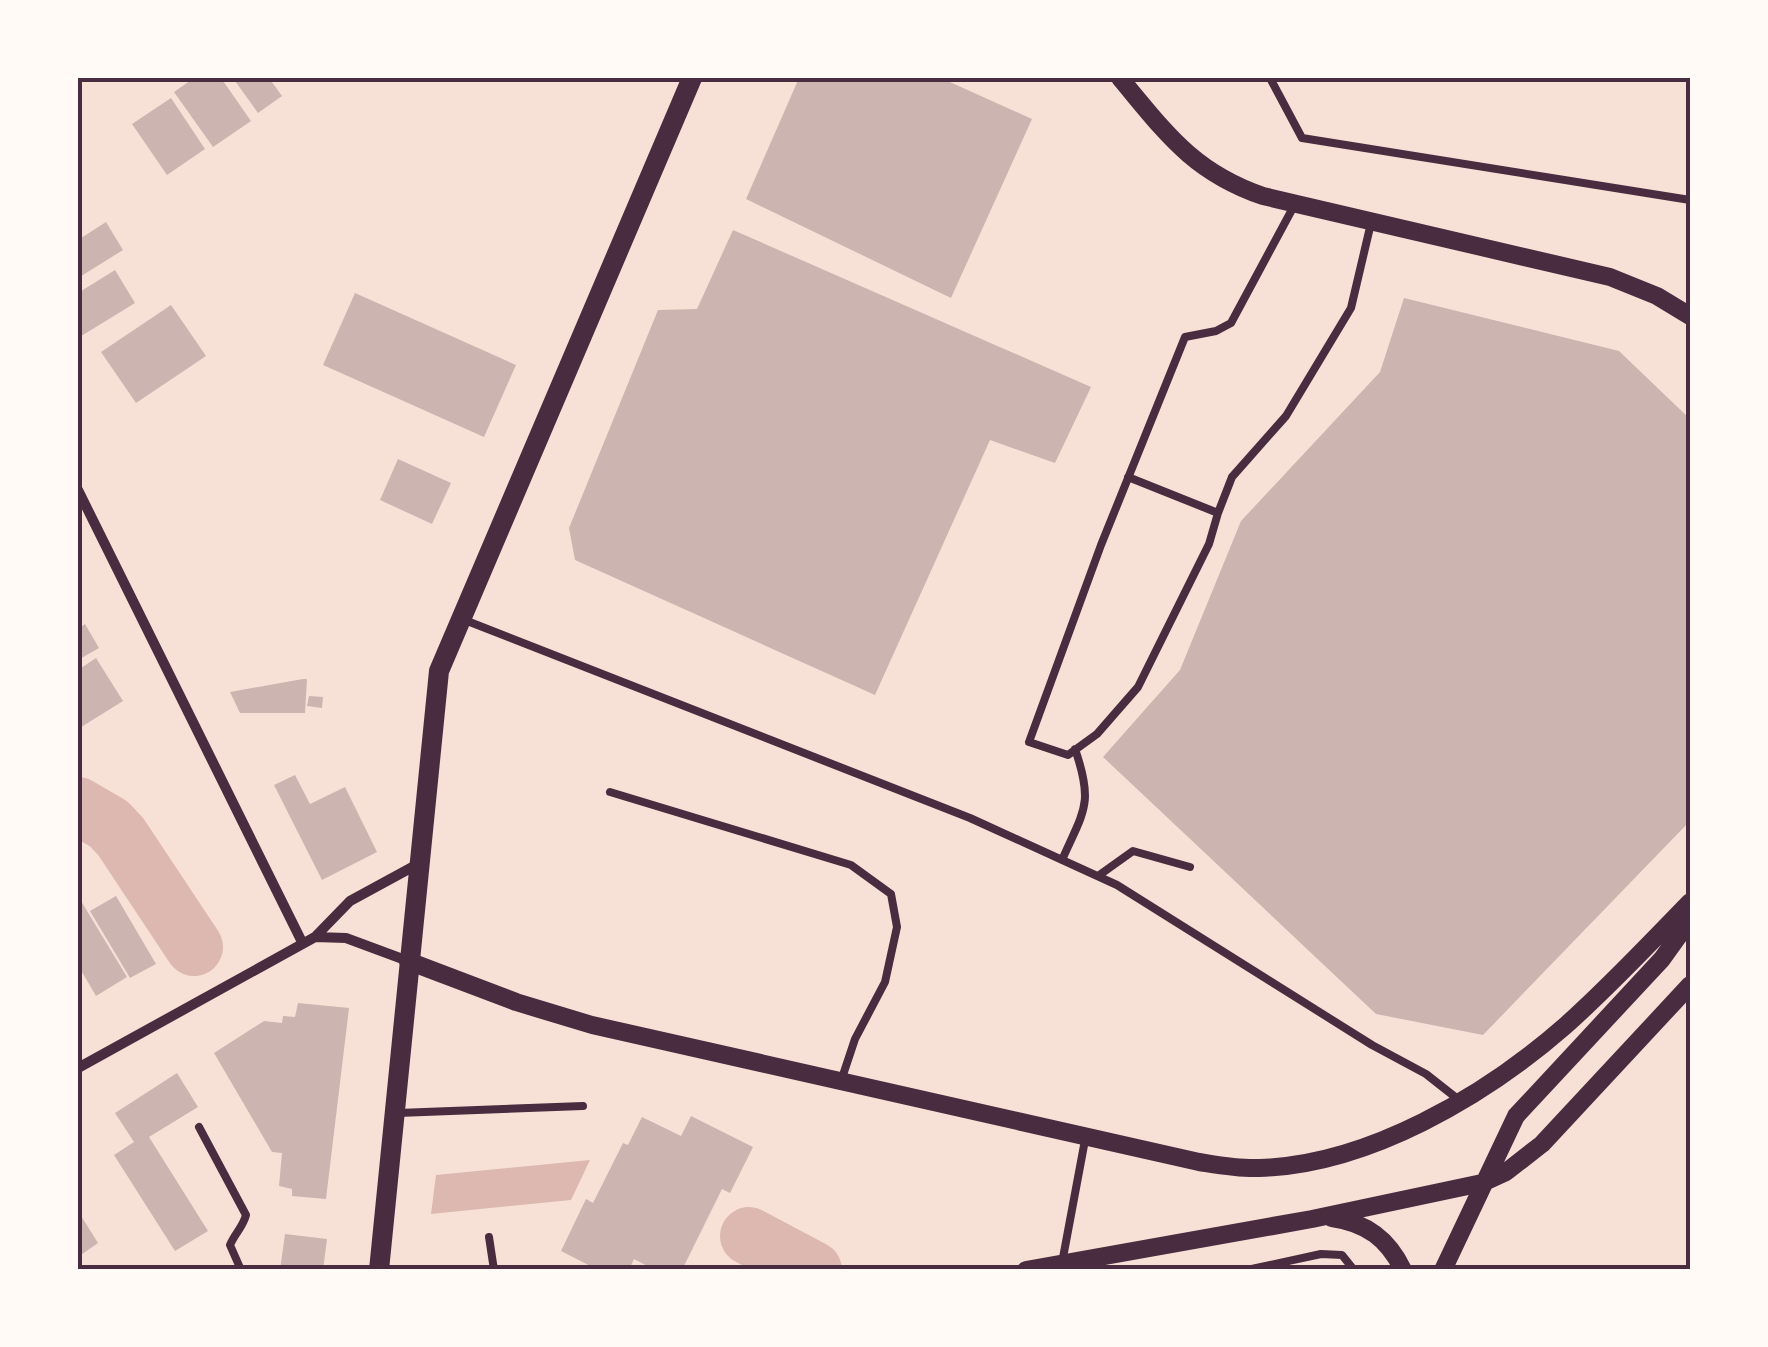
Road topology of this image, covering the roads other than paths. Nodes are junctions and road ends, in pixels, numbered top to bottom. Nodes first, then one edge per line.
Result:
1 (692, 78) edge
2 (1120, 78) edge
3 (1270, 78) edge
4 (1690, 200) edge
5 (1295, 204) junction
6 (1371, 221) junction
7 (1690, 316) edge
8 (1128, 477) junction
9 (78, 490) edge
10 (81, 505) edge
11 (1218, 513) junction
12 (462, 618) junction
13 (1075, 749) junction
14 (610, 792) dead end
15 (1062, 860) junction
16 (418, 864) junction
17 (1190, 867) dead end
18 (1098, 876) junction
19 (1690, 902) edge
20 (1690, 920) edge
21 (316, 937) junction
22 (302, 942) junction
23 (408, 961) junction
24 (1690, 985) edge
25 (78, 1068) edge
26 (840, 1082) junction
27 (1459, 1100) junction
28 (583, 1106) dead end
29 (393, 1114) junction
30 (199, 1128) dead end
31 (1085, 1137) junction
32 (1482, 1183) junction
33 (1312, 1218) junction
34 (489, 1236) dead end
35 (1062, 1263) junction
36 (1088, 1264) edge
37 (242, 1270) edge
38 (379, 1270) edge
39 (494, 1270) edge
40 (1026, 1270) edge
41 (1247, 1270) edge
42 (1354, 1270) edge
43 (1403, 1270) edge
44 (1443, 1270) edge

1 - 12 main road
2 - 5 street
3 - 4 lane
5 - 6 street
5 - 8 lane
6 - 7 street
6 - 11 lane
8 - 11 lane
8 - 13 lane
9 - 10 street
10 - 22 street
11 - 13 lane
12 - 15 lane
12 - 16 main road
13 - 15 lane
14 - 26 lane
15 - 18 lane
16 - 21 street
16 - 23 main road
17 - 18 lane
18 - 27 lane
19 - 27 street
20 - 32 street
21 - 22 street
21 - 23 street
22 - 25 street
23 - 26 street
23 - 29 main road
24 - 32 street
26 - 31 street
27 - 31 street
28 - 29 lane
29 - 38 main road
30 - 37 lane
31 - 35 lane
32 - 33 street
32 - 44 street
33 - 36 street
33 - 43 street
34 - 39 lane
35 - 36 street
35 - 40 street
41 - 42 lane

